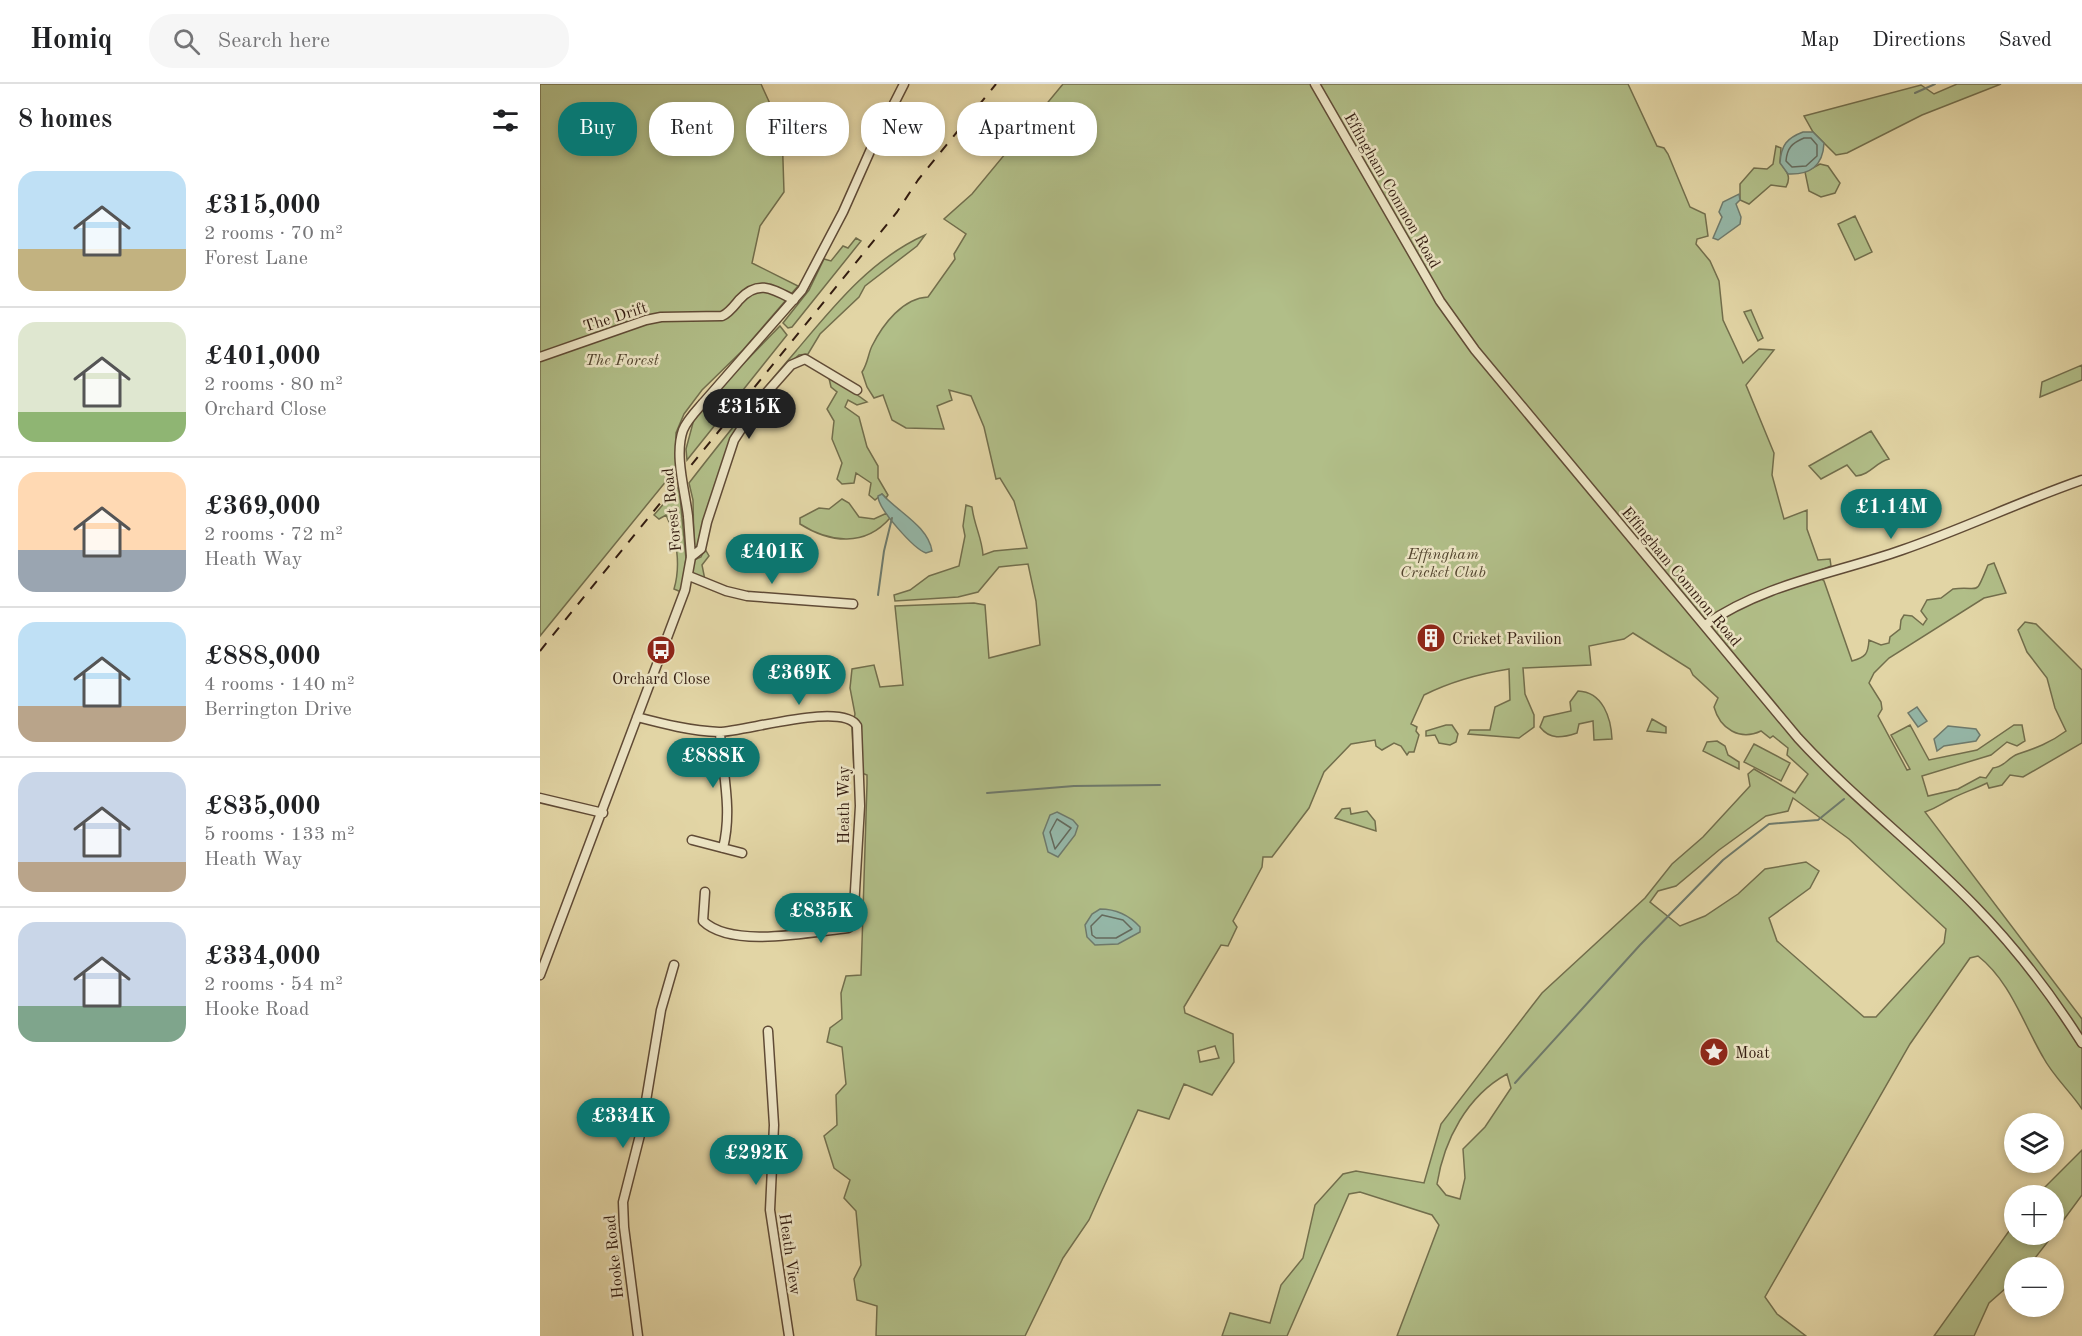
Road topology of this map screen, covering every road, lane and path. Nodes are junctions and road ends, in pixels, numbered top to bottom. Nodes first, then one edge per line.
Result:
1 (1315, 84) edge
2 (901, 85) edge
3 (794, 300) junction
4 (540, 357) edge
5 (857, 390) dead end
6 (2082, 480) edge
7 (691, 557) junction
8 (689, 576) junction
9 (853, 604) dead end
10 (1705, 625) junction
11 (637, 717) junction
12 (720, 732) junction
13 (540, 798) edge
14 (603, 813) junction
15 (692, 840) dead end
16 (723, 848) junction
17 (741, 853) dead end
18 (705, 892) dead end
19 (674, 965) dead end
20 (540, 975) edge
21 (768, 1031) dead end
22 (2082, 1043) edge
23 (638, 1336) edge
24 (789, 1336) edge

1 - 10 street, Effingham Common Road
2 - 3 street, Forest Road
3 - 4 street, The Drift
3 - 7 street, Forest Road, bridge
5 - 7 street
6 - 10 street
7 - 8 street, Forest Road
8 - 9 street
8 - 11 street, Forest Road
10 - 22 street, Effingham Common Road
11 - 12 street, Heath Way
11 - 14 street, Forest Road
12 - 16 street
12 - 18 street, Heath Way
13 - 14 street
14 - 20 street, Forest Road
15 - 16 street
16 - 17 street
19 - 23 street, Hooke Road
21 - 24 street, Heath View

